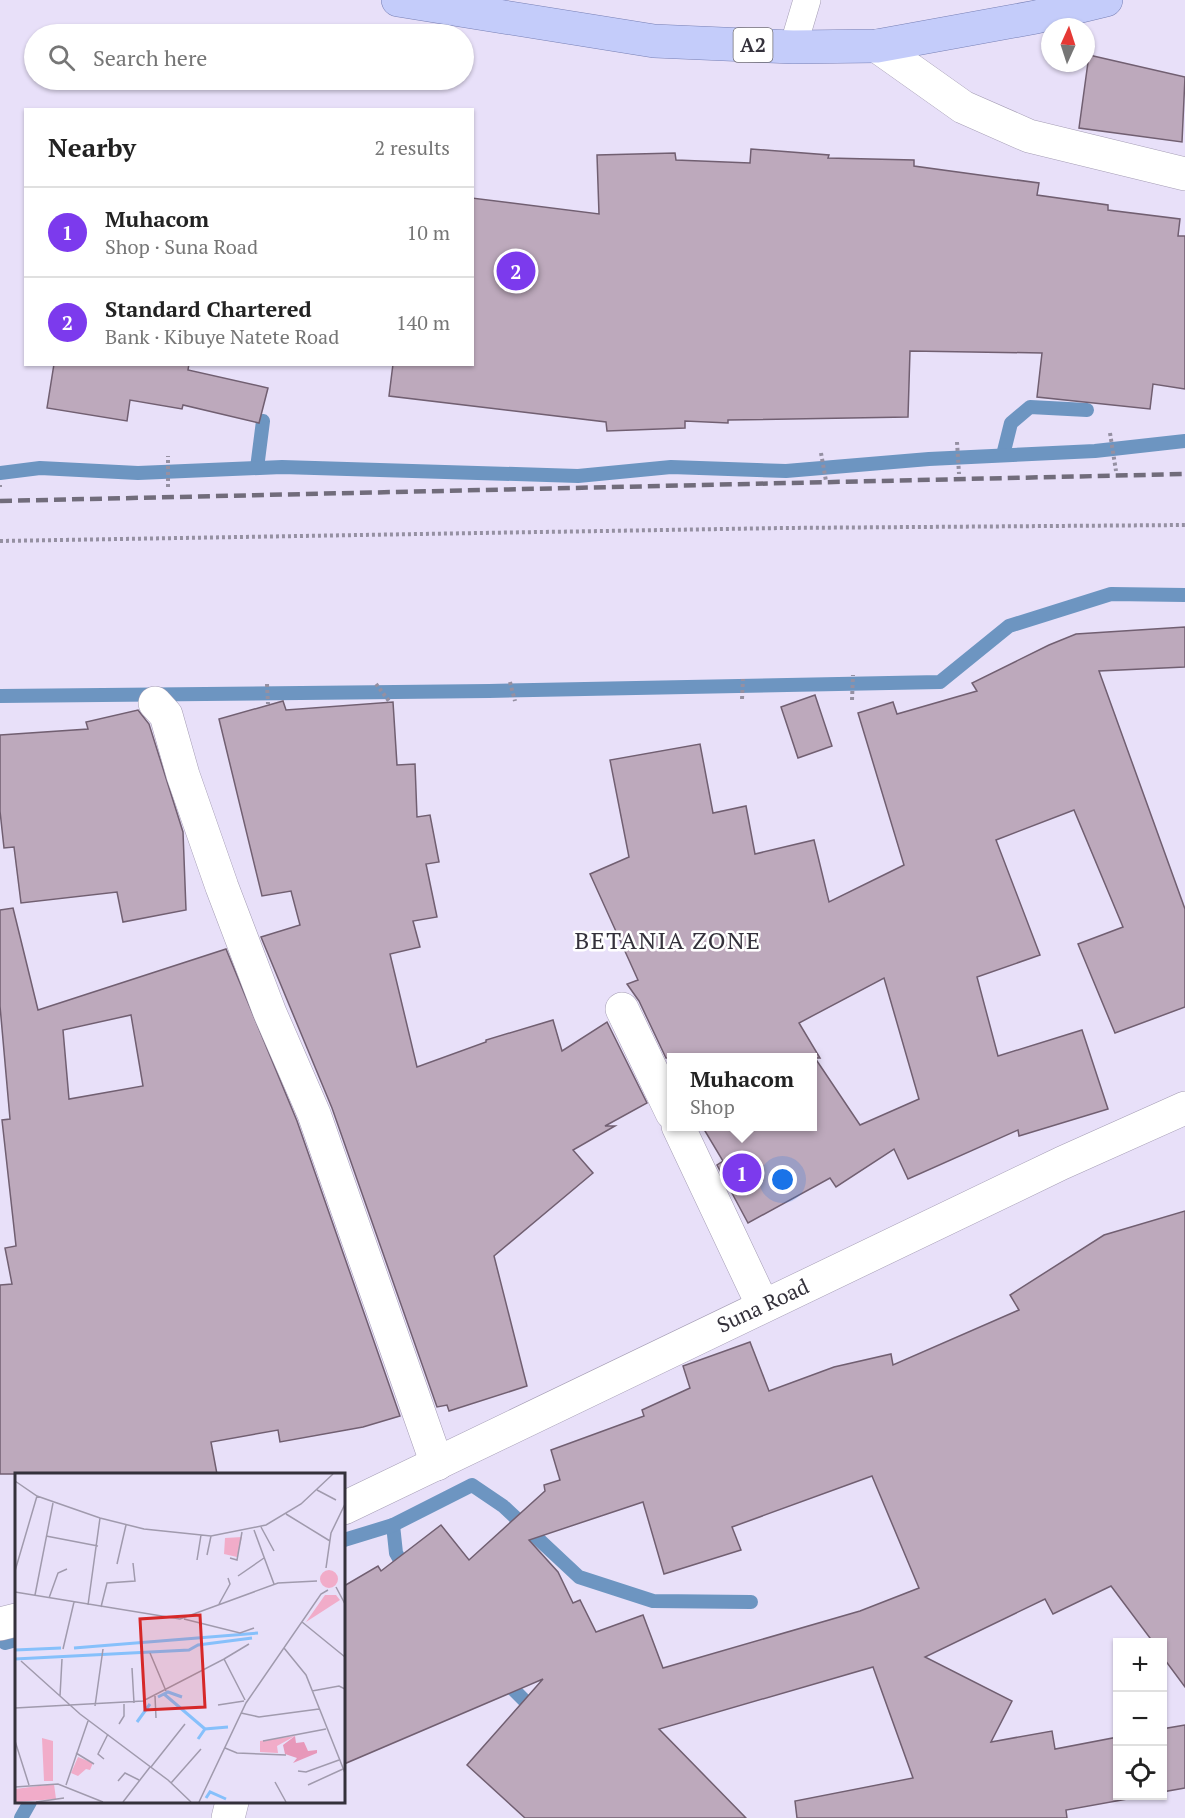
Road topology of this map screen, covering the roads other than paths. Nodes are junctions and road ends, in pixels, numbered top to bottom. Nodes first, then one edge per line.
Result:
1 (398, 0) edge
2 (807, 0) edge
3 (1106, 0) edge
4 (877, 46) junction
5 (793, 47) junction
6 (1185, 174) edge
7 (155, 703) dead end
8 (622, 1009) dead end
9 (667, 1103) edge
10 (1185, 1108) edge
11 (680, 1131) edge
12 (763, 1306) junction
13 (437, 1464) junction
14 (345, 1508) edge
15 (15, 1620) edge
16 (0, 1624) edge
17 (232, 1803) edge
18 (228, 1818) edge

1 - 5 main road, A2
2 - 5 lane
3 - 4 main road, A2
4 - 5 main road, A2
4 - 6 street
7 - 13 street
8 - 9 street
10 - 12 street, Suna Road
11 - 12 street
12 - 13 street, Suna Road
13 - 14 street, Suna Road
15 - 16 street
17 - 18 street

